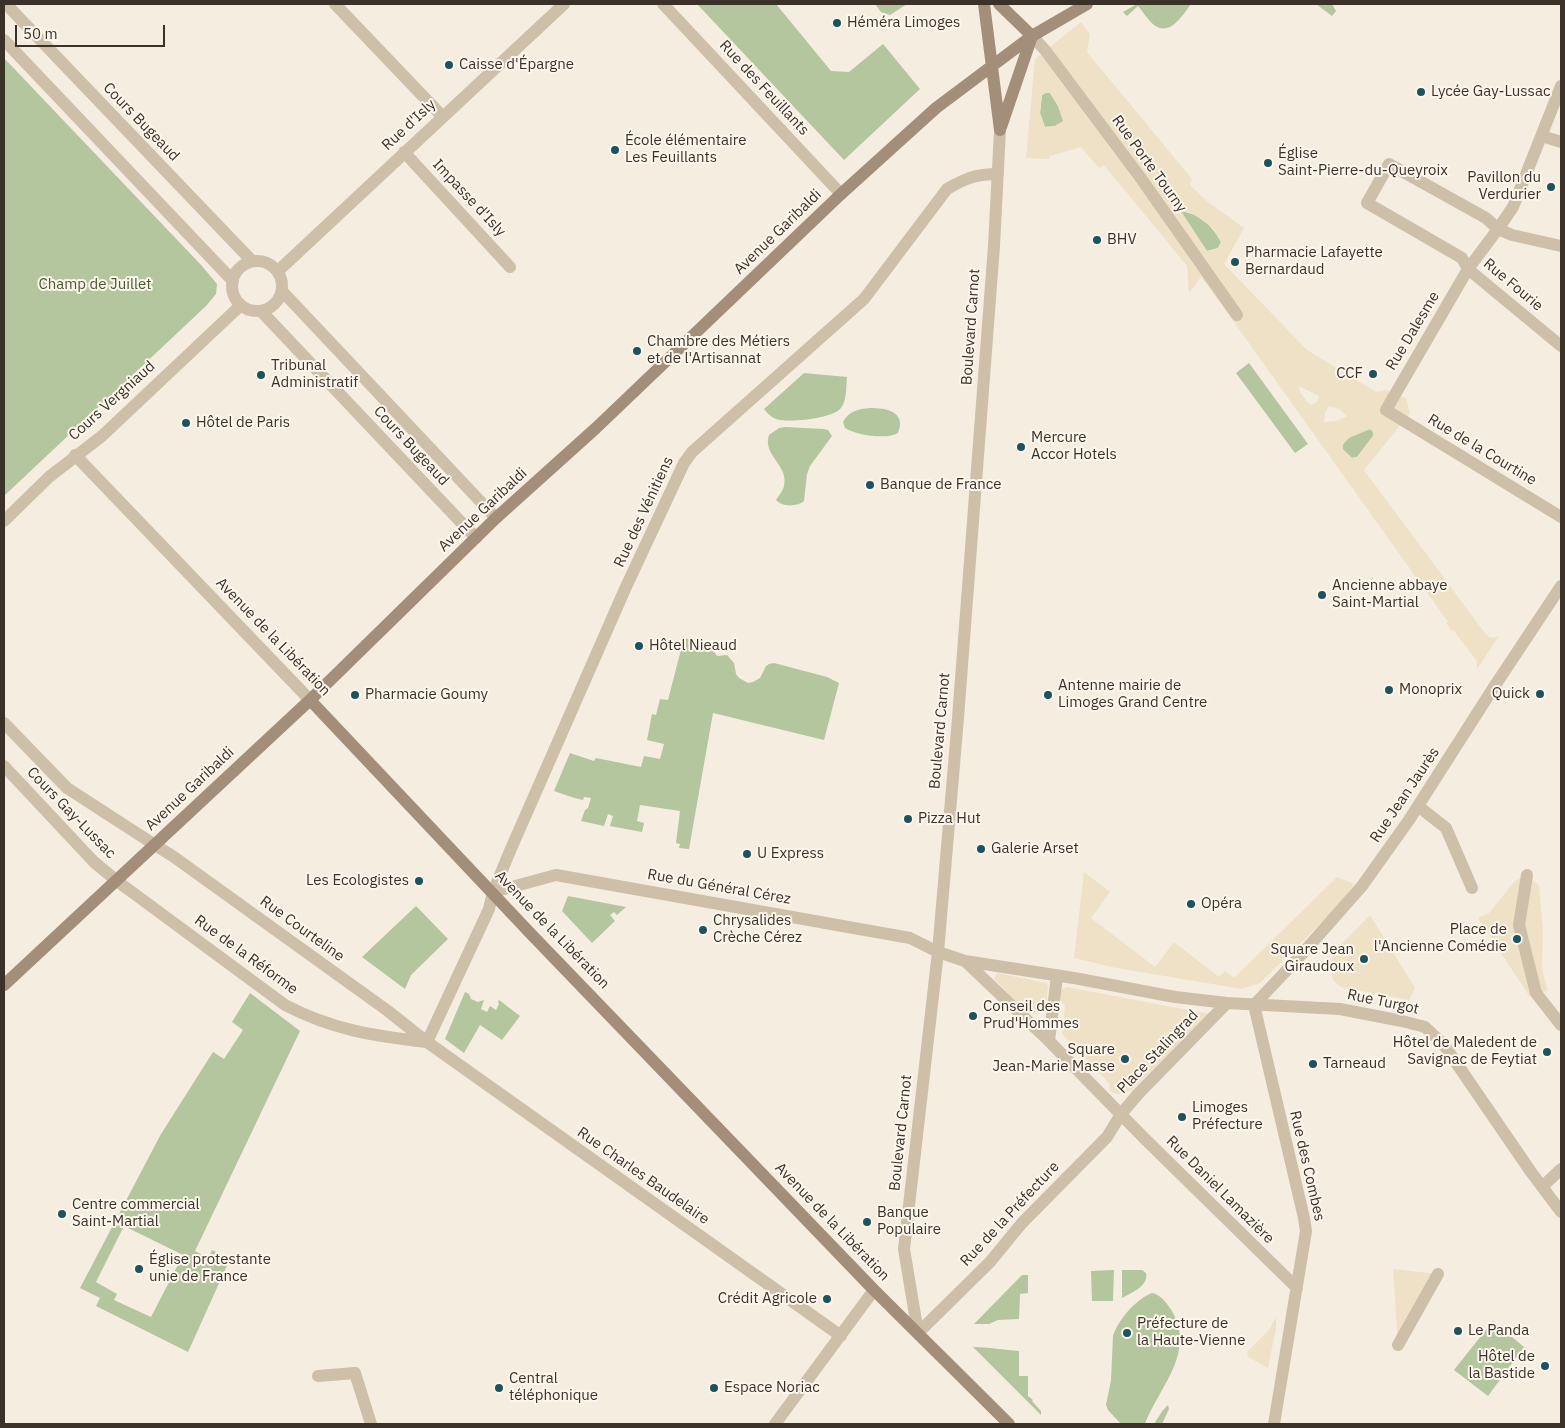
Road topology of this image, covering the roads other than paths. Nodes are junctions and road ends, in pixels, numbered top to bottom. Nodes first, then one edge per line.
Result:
1 (6, 4) edge
2 (335, 4) edge
3 (564, 4) edge
4 (664, 4) edge
5 (984, 4) edge
6 (999, 4) edge
7 (1087, 4) edge
8 (1032, 36) junction
9 (4, 40) edge
10 (992, 66) junction
11 (1561, 86) edge
12 (442, 116) junction
13 (1000, 130) junction
14 (1542, 136) junction
15 (1561, 142) edge
16 (404, 152) junction
17 (998, 174) junction
18 (841, 194) junction
19 (1498, 229) junction
20 (1561, 246) edge
21 (252, 261) junction
22 (510, 267) dead end
23 (1468, 269) junction
24 (278, 271) junction
25 (233, 281) junction
26 (282, 291) junction
27 (241, 305) junction
28 (261, 310) junction
29 (1237, 315) dead end
30 (1561, 346) edge
31 (1386, 410) joint
32 (75, 455) junction
33 (1561, 517) edge
34 (496, 518) junction
35 (4, 520) edge
36 (476, 538) junction
37 (1561, 586) edge
38 (310, 700) junction
39 (4, 723) edge
40 (4, 766) edge
41 (1418, 806) junction
42 (155, 845) junction
43 (1527, 876) dead end
44 (117, 881) junction
45 (1472, 888) dead end
46 (493, 892) junction
47 (938, 952) junction
48 (965, 960) junction
49 (1057, 976) junction
50 (4, 985) edge
51 (1227, 1003) junction
52 (1254, 1005) junction
53 (1561, 1025) edge
54 (1049, 1041) junction
55 (427, 1042) junction
56 (1121, 1114) junction
57 (1561, 1169) edge
58 (1542, 1186) junction
59 (1561, 1212) edge
60 (1438, 1274) dead end
61 (1297, 1288) junction
62 (874, 1290) junction
63 (918, 1333) junction
64 (841, 1336) junction
65 (1398, 1344) dead end
66 (318, 1376) dead end
67 (371, 1424) edge
68 (775, 1424) edge
69 (1009, 1424) edge
70 (1274, 1424) edge

1 - 21 street, Cours Bugeaud
2 - 12 street
3 - 12 street, Rue d'Isly
4 - 18 street, Rue des Feuillants
5 - 10 main road
6 - 8 main road
7 - 8 main road, Avenue Garibaldi
8 - 10 main road, Avenue Garibaldi
8 - 13 main road
8 - 29 street, Rue Porte Tourny
9 - 25 street
10 - 13 main road
10 - 18 main road, Avenue Garibaldi
11 - 14 street, Rue Dalesme
12 - 16 street, Rue d'Isly
13 - 17 street, Boulevard Carnot
14 - 15 street
14 - 19 street, Rue Dalesme
16 - 22 street, Impasse d'Isly
16 - 24 street, Rue d'Isly
17 - 46 street, Rue des Vénitiens
17 - 47 street, Boulevard Carnot
18 - 34 main road, Avenue Garibaldi
19 - 20 street
19 - 23 street, Rue Dalesme
19 - 23 street, Rue Fourie
21 - 24 street
21 - 25 street
23 - 30 street, Rue Fourie
23 - 31 street, Rue Dalesme
24 - 26 street
25 - 27 street
26 - 28 street
26 - 34 street, Cours Bugeaud
27 - 28 street
27 - 32 street, Cours Vergniaud
28 - 36 street, Cours Bugeaud
31 - 33 street, Rue de la Courtine
32 - 35 street, Cours Vergniaud
32 - 38 street, Avenue de la Libération
34 - 36 main road, Avenue Garibaldi
36 - 38 main road, Avenue Garibaldi
37 - 41 street, Rue Jean Jaurès
38 - 42 main road, Avenue Garibaldi
38 - 46 main road, Avenue de la Libération
39 - 42 street, Cours Gay-Lussac
40 - 44 street, Cours Gay-Lussac
41 - 45 street
41 - 52 street, Rue Jean Jaurès
42 - 44 main road, Avenue Garibaldi
42 - 55 street, Rue Courteline
43 - 53 street
44 - 50 main road, Avenue Garibaldi
44 - 55 street, Rue de la Réforme
46 - 47 street, Rue du Général Cérez
46 - 55 street, Rue des Vénitiens
46 - 62 main road, Avenue de la Libération
47 - 48 street, Place Stalingrad
47 - 63 street, Boulevard Carnot
48 - 49 street, Place Stalingrad
48 - 54 street, Place Stalingrad
49 - 51 street, Place Stalingrad
49 - 54 street
51 - 52 street, Place Stalingrad
51 - 56 street, Place Stalingrad
52 - 58 street, Rue Turgot
52 - 61 street, Rue des Combes
54 - 56 street, Place Stalingrad
55 - 64 street, Rue Charles Baudelaire
56 - 61 street, Rue Daniel Lamazière
56 - 63 street, Rue de la Préfecture
57 - 58 street
58 - 59 street, Rue Turgot
60 - 65 street
61 - 70 street, Rue des Combes
62 - 63 main road, Avenue de la Libération
62 - 64 street
63 - 69 main road, Avenue de la Libération
64 - 68 street
66 - 67 street

